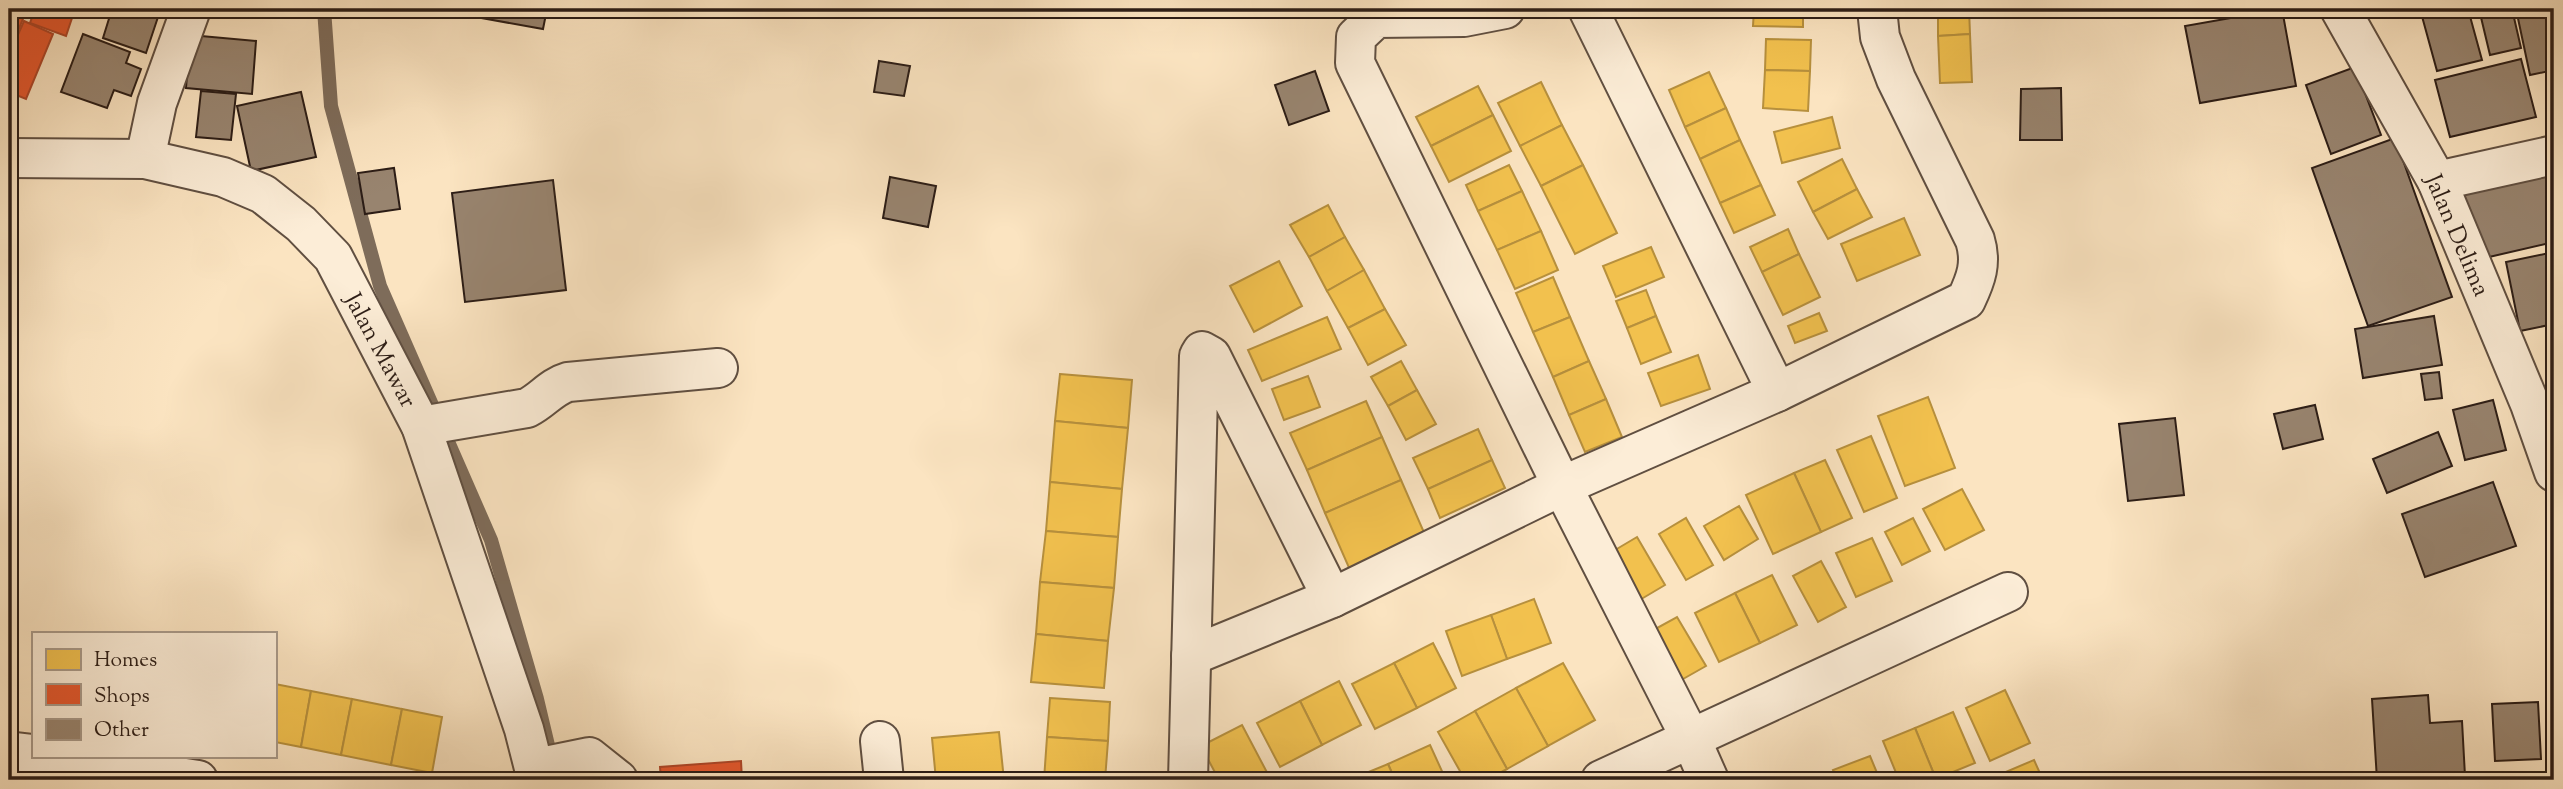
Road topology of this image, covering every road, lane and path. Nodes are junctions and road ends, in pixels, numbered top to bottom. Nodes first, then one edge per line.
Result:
1 (191, 9) edge
2 (1505, 9) edge
3 (1588, 9) edge
4 (1877, 9) edge
5 (2340, 9) edge
6 (2554, 155) edge
7 (9, 158) edge
8 (145, 159) junction
9 (2437, 181) junction
10 (718, 368) dead end
11 (1777, 392) junction
12 (429, 424) junction
13 (2554, 472) edge
14 (1562, 486) junction
15 (2008, 592) dead end
16 (1332, 598) junction
17 (1191, 656) junction
18 (1689, 737) junction
19 (880, 741) dead end
20 (32, 754) edge
21 (9, 755) edge
22 (56, 758) edge
23 (603, 769) edge
24 (538, 771) edge
25 (198, 780) edge
26 (884, 780) edge
27 (1188, 780) edge
28 (1601, 780) edge
29 (1709, 780) edge

1 - 8 street
2 - 14 street
3 - 11 street
4 - 11 street
5 - 9 street, Jalan Delima
6 - 9 street
7 - 8 street, Jalan Mawar
8 - 12 street, Jalan Mawar
9 - 13 street, Jalan Delima
10 - 12 street
11 - 14 street
12 - 24 street, Jalan Mawar
14 - 16 street
14 - 18 street
15 - 18 street
16 - 17 street
16 - 17 street
17 - 27 street
18 - 28 street
18 - 29 street
19 - 26 street
20 - 21 street
22 - 25 street
23 - 24 street

